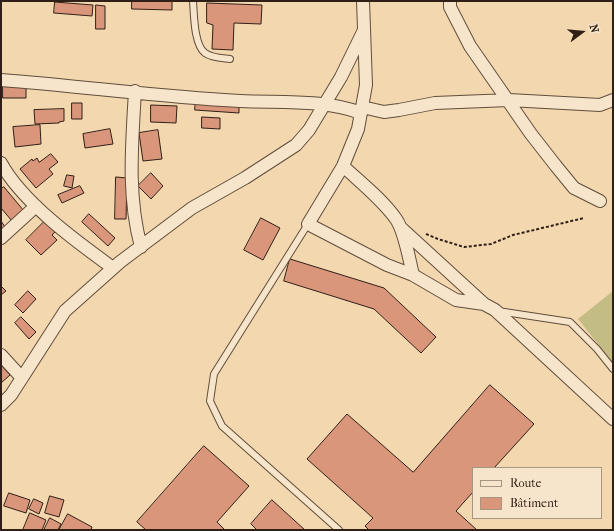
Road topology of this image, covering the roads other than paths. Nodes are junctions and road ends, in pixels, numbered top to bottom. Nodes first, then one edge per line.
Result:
1 (193, 1) edge
2 (363, 1) edge
3 (450, 1) edge
4 (363, 32) junction
5 (230, 59) dead end
6 (1, 80) edge
7 (135, 91) junction
8 (509, 100) junction
9 (613, 100) edge
10 (323, 106) junction
11 (362, 110) junction
12 (1, 163) edge
13 (343, 166) junction
14 (600, 201) dead end
15 (36, 206) junction
16 (308, 224) junction
17 (401, 228) junction
18 (1, 238) edge
19 (141, 247) junction
20 (113, 268) junction
21 (413, 275) junction
22 (490, 307) junction
23 (1, 355) edge
24 (613, 370) edge
25 (22, 378) junction
26 (1, 405) edge
27 (613, 419) edge
28 (339, 530) edge

1 - 5 lane
2 - 4 street
3 - 8 street
4 - 10 street
4 - 11 street
6 - 7 street
7 - 10 street
7 - 19 street
8 - 9 street
8 - 11 street
8 - 14 street
10 - 11 street
10 - 19 street
11 - 13 street
12 - 15 street
13 - 16 street
13 - 17 street
15 - 18 street
15 - 20 street
16 - 21 street
16 - 28 lane
17 - 21 street
17 - 22 street
19 - 20 street
20 - 25 street
21 - 22 street
22 - 24 lane
22 - 27 street
23 - 25 street
25 - 26 street

